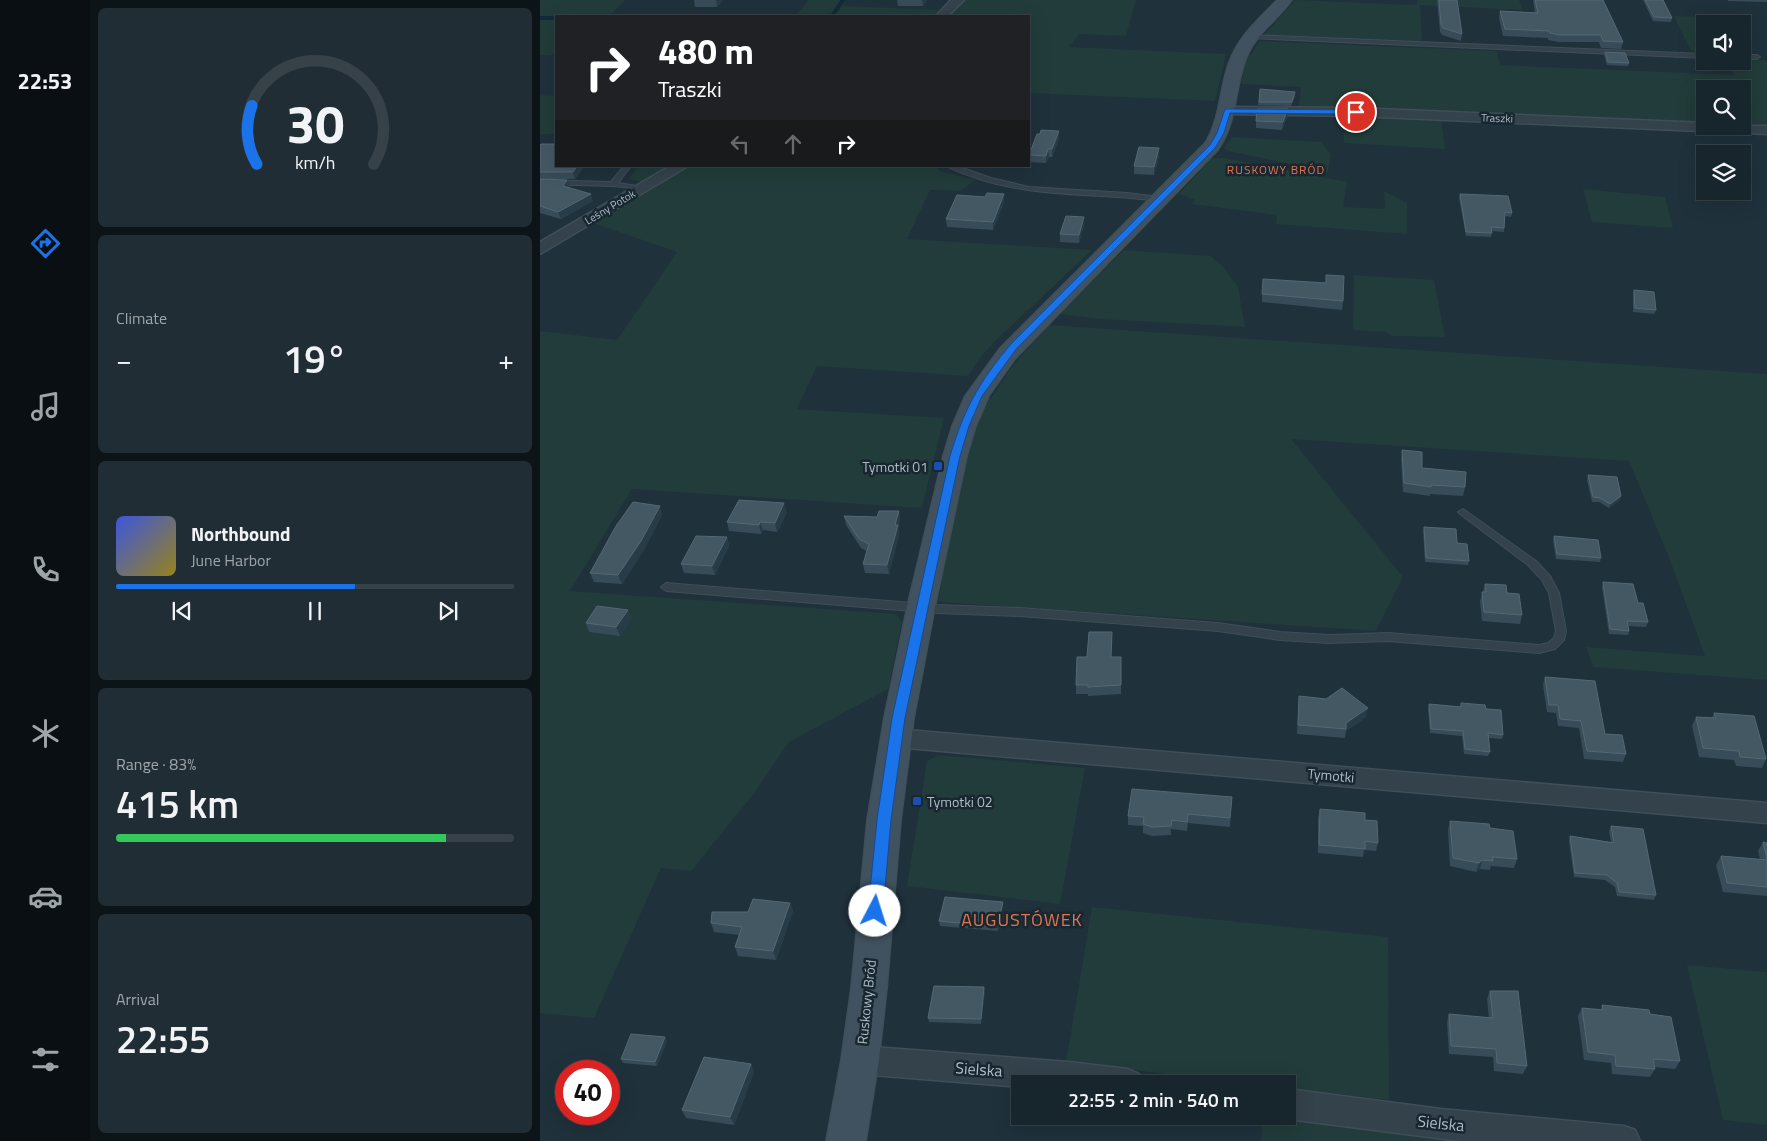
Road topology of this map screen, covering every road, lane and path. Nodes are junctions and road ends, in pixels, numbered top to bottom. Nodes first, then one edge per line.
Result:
1 (958, 0) edge
2 (1285, 0) edge
3 (943, 15) edge
4 (1250, 37) junction
5 (1696, 56) edge
6 (1751, 57) edge
7 (1758, 57) dead end
8 (1227, 111) junction
9 (1767, 130) edge
10 (627, 167) edge
11 (679, 167) edge
12 (953, 167) edge
13 (540, 182) edge
14 (613, 184) junction
15 (642, 188) junction
16 (1160, 199) junction
17 (540, 249) edge
18 (1463, 512) dead end
19 (666, 587) dead end
20 (921, 607) junction
21 (896, 738) junction
22 (1767, 813) edge
23 (860, 1060) junction
24 (1056, 1075) edge
25 (1296, 1105) edge
26 (846, 1141) edge
27 (1624, 1141) edge

1 - 3 street
2 - 4 street, Ruskowy Bród
4 - 5 lane
4 - 8 street, Ruskowy Bród
6 - 7 lane
8 - 9 street, Traszki
8 - 16 street, Ruskowy Bród
10 - 14 lane
11 - 15 street, Leśny Potok
12 - 16 lane
13 - 14 lane
14 - 15 lane
15 - 17 street, Leśny Potok
16 - 20 street, Ruskowy Bród
18 - 20 lane
19 - 20 lane
20 - 21 street, Ruskowy Bród
21 - 22 street, Tymotki
21 - 23 street, Ruskowy Bród
23 - 24 street, Sielska
23 - 26 street, Ruskowy Bród
25 - 27 street, Sielska

